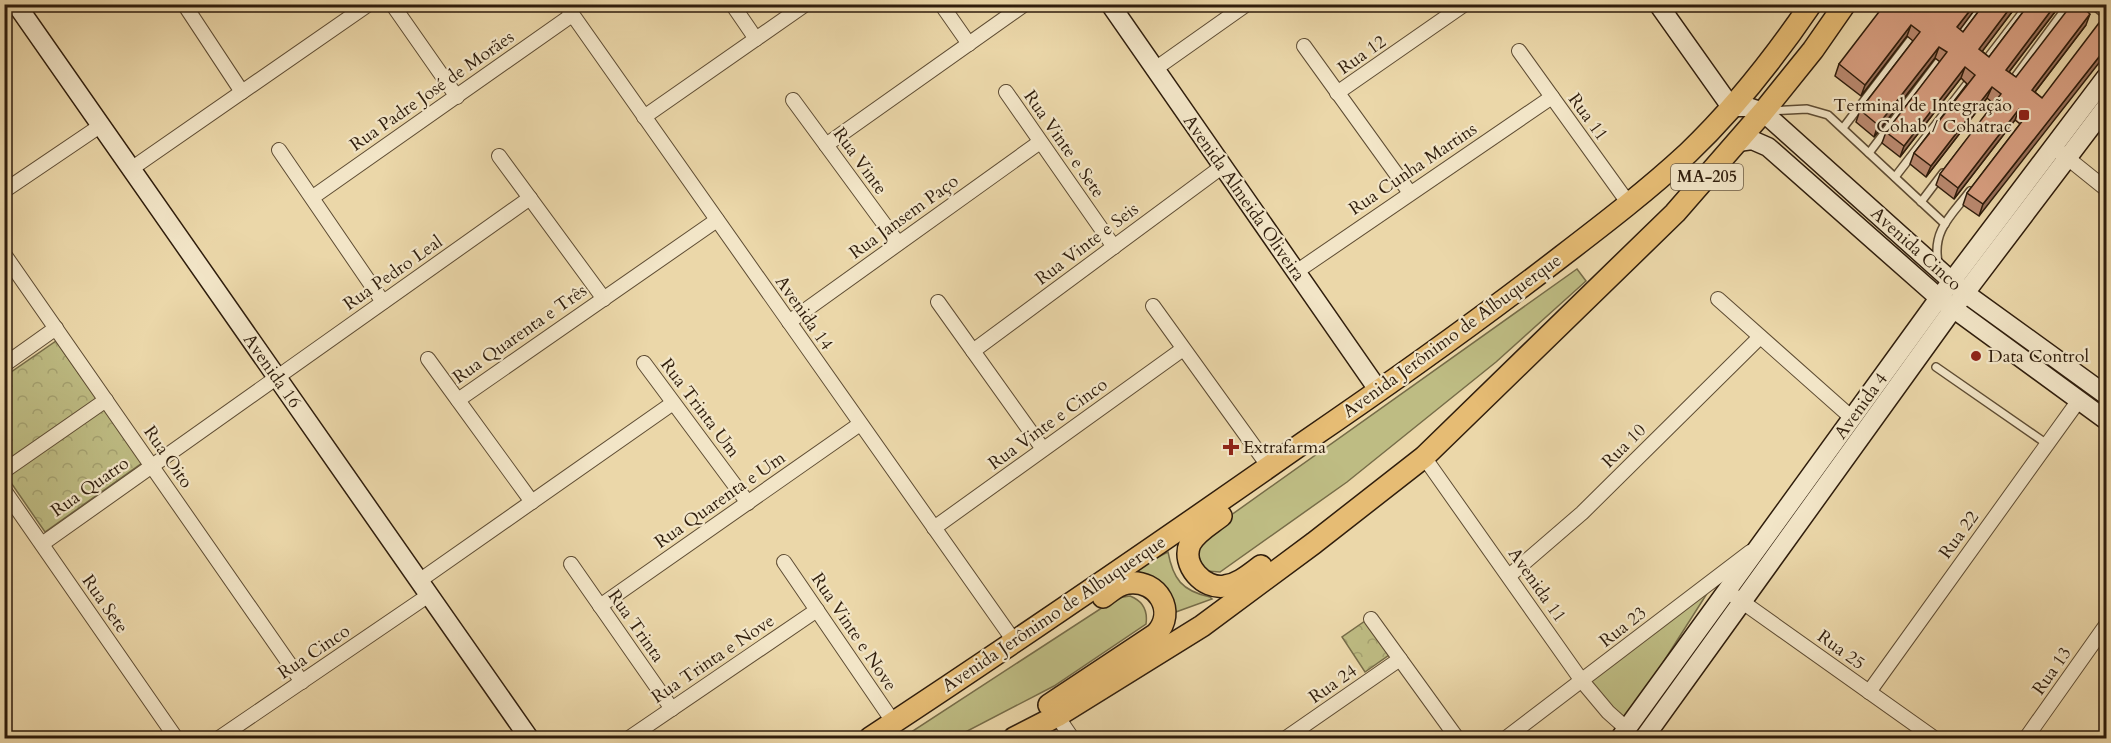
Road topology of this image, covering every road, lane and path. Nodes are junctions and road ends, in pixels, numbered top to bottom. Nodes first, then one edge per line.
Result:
1 (16, 4) edge
2 (184, 4) edge
3 (369, 4) edge
4 (392, 4) edge
5 (732, 4) edge
6 (806, 4) edge
7 (941, 4) edge
8 (1025, 4) edge
9 (1110, 4) edge
10 (1247, 4) edge
11 (1466, 4) edge
12 (1658, 4) edge
13 (1810, 4) edge
14 (1845, 4) edge
15 (1938, 4) edge
16 (1983, 4) edge
17 (2029, 4) edge
18 (2069, 4) edge
19 (2092, 4) edge
20 (568, 10) edge
21 (2106, 15) edge
22 (1928, 17) edge
23 (2099, 24) edge
24 (756, 39) junction
25 (1911, 39) edge
26 (1955, 40) edge
27 (969, 44) junction
28 (1304, 46) dead end
29 (1518, 51) dead end
30 (1939, 61) edge
31 (1981, 66) edge
32 (1155, 69) junction
33 (2106, 77) edge
34 (1967, 84) edge
35 (2008, 86) edge
36 (242, 92) junction
37 (1005, 92) dead end
38 (1337, 93) junction
39 (456, 97) junction
40 (1552, 97) junction
41 (793, 100) dead end
42 (1731, 107) junction
43 (2106, 107) edge
44 (1763, 112) junction
45 (644, 117) junction
46 (100, 126) junction
47 (1843, 128) junction
48 (1040, 142) junction
49 (1738, 142) junction
50 (826, 145) junction
51 (279, 150) dead end
52 (1869, 153) junction
53 (2061, 153) junction
54 (498, 156) dead end
55 (1222, 166) junction
56 (1948, 166) edge
57 (131, 169) junction
58 (1895, 177) junction
59 (1973, 188) edge
60 (2106, 189) edge
61 (4, 191) edge
62 (1410, 194) junction
63 (313, 197) junction
64 (530, 198) junction
65 (1921, 202) junction
66 (1629, 204) junction
67 (717, 220) junction
68 (1945, 225) junction
69 (898, 243) junction
70 (1114, 247) junction
71 (4, 254) edge
72 (1296, 272) junction
73 (1952, 282) junction
74 (604, 299) junction
75 (1718, 299) dead end
76 (383, 302) junction
77 (938, 302) dead end
78 (1946, 303) junction
79 (1152, 306) dead end
80 (789, 322) junction
81 (56, 328) junction
82 (1760, 337) junction
83 (1183, 349) junction
84 (973, 351) junction
85 (428, 359) dead end
86 (644, 363) dead end
87 (4, 365) edge
88 (1936, 366) dead end
89 (276, 377) junction
90 (1379, 391) junction
91 (2106, 395) edge
92 (106, 400) junction
93 (458, 400) junction
94 (2079, 400) junction
95 (673, 403) junction
96 (1852, 418) junction
97 (2106, 420) edge
98 (860, 424) junction
99 (2047, 444) junction
100 (1043, 449) junction
101 (1424, 457) junction
102 (152, 465) junction
103 (1269, 467) junction
104 (4, 471) edge
105 (4, 490) edge
106 (532, 502) junction
107 (748, 502) junction
108 (934, 528) junction
109 (1761, 543) junction
110 (42, 544) junction
111 (784, 562) dead end
112 (571, 564) dead end
113 (1509, 576) junction
114 (424, 588) junction
115 (1727, 591) junction
116 (1743, 602) junction
117 (600, 606) junction
118 (817, 610) junction
119 (1371, 619) dead end
120 (2106, 625) edge
121 (1014, 641) junction
122 (1400, 659) junction
123 (1582, 681) junction
124 (302, 682) junction
125 (1869, 693) junction
126 (672, 709) junction
127 (1056, 716) junction
128 (894, 723) junction
129 (1641, 735) edge
130 (1069, 737) edge
131 (1928, 737) edge
132 (176, 738) edge
133 (219, 738) edge
134 (529, 738) edge
135 (629, 738) edge
136 (870, 738) edge
137 (995, 738) edge
138 (1014, 738) edge
139 (1286, 738) edge
140 (1457, 738) edge
141 (1506, 738) edge
142 (2026, 738) edge

1 - 46 main road, Avenida 16
2 - 36 street
3 - 36 street
4 - 39 street
5 - 24 street
6 - 24 street
7 - 27 street
8 - 27 street
9 - 32 main road, Avenida Almeida Oliveira
10 - 32 street
11 - 38 street, Rua 12
12 - 42 main road
13 - 42 main road, Avenida Jerônimo de Albuquerque
14 - 44 main road
15 - 22 lane
16 - 26 lane
17 - 31 lane
18 - 35 lane
19 - 21 lane
20 - 39 street, Rua Padre José de Morães
20 - 45 street, Avenida 14
21 - 23 lane
24 - 45 street
25 - 47 lane
27 - 50 street
28 - 38 street, Rua 12
29 - 40 street, Rua 11
30 - 52 lane
32 - 55 main road, Avenida Almeida Oliveira
33 - 53 main road, Avenida 4
34 - 58 lane
36 - 57 street
37 - 48 street, Rua Vinte e Sete
38 - 62 street, Rua 12
39 - 63 street, Rua Padre José de Morães
40 - 62 street, Rua Cunha Martins
40 - 66 street, Rua 11
41 - 50 street, Rua Vinte
42 - 44 main road
42 - 66 main road, Avenida Jerônimo de Albuquerque
43 - 53 main road, Avenida 4
44 - 47 lane
44 - 49 main road, MA-205
44 - 73 main road, Avenida Cinco
45 - 67 street, Avenida 14
46 - 57 main road, Avenida 16
46 - 61 street
47 - 52 lane
48 - 69 street, Rua Jansem Paço
48 - 70 street, Rua Vinte e Sete
49 - 78 main road, Avenida Cinco
49 - 101 main road, MA-205
50 - 69 street, Rua Vinte
51 - 63 street
52 - 58 lane
53 - 60 street
53 - 73 main road, Avenida 4
54 - 64 street, Rua Quarenta e Três
55 - 70 street, Rua Vinte e Seis
55 - 72 main road, Avenida Almeida Oliveira
56 - 65 lane
57 - 89 main road, Avenida 16
58 - 65 lane
59 - 68 lane
62 - 72 street, Rua Cunha Martins
63 - 76 street
64 - 74 street, Rua Quarenta e Três
64 - 76 street, Rua Pedro Leal
65 - 68 lane
66 - 90 main road, Avenida Jerônimo de Albuquerque
67 - 74 street, Rua Quarenta e Três
67 - 80 street, Avenida 14
68 - 73 lane
69 - 80 street, Rua Jansem Paço
70 - 84 street, Rua Vinte e Seis
71 - 81 street, Rua Oito
72 - 90 main road, Avenida Almeida Oliveira
73 - 78 main road, Avenida 4
73 - 91 main road, Avenida Cinco
74 - 93 street, Rua Quarenta e Três
75 - 82 street
76 - 89 street, Rua Pedro Leal
77 - 84 street
78 - 94 main road, Avenida Cinco
78 - 96 main road, Avenida 4
78 - 116 main road, Avenida 4
79 - 83 street
80 - 98 street, Avenida 14
81 - 87 street
81 - 92 street, Rua Oito
82 - 96 street
82 - 113 street, Rua 10
83 - 100 street, Rua Vinte e Cinco
83 - 103 street
84 - 100 street
85 - 93 street
86 - 95 street, Rua Trinta Um
88 - 99 lane
89 - 102 street, Rua Quatro
89 - 114 main road, Avenida 16
90 - 101 main road
90 - 103 main road, Avenida Jerônimo de Albuquerque
92 - 102 street, Rua Oito
92 - 104 street
93 - 106 street
94 - 97 main road, Avenida Cinco
94 - 99 street, Rua 22
95 - 106 street, Rua Cinco
95 - 107 street, Rua Trinta Um
96 - 109 main road, Avenida 4
98 - 107 street, Rua Quarenta e Um
98 - 108 street, Avenida 14
99 - 125 street, Rua 22
100 - 108 street, Rua Vinte e Cinco
101 - 113 street, Avenida 11
101 - 127 main road
102 - 110 street, Rua Quatro
102 - 124 street, Rua Oito
103 - 121 main road, Avenida Jerônimo de Albuquerque
105 - 110 street, Rua Sete
106 - 114 street, Rua Cinco
107 - 117 street, Rua Quarenta e Um
108 - 121 street, Avenida 14
109 - 115 main road, Avenida 4
109 - 123 street, Rua 23
110 - 132 street, Rua Sete
111 - 118 street, Rua Vinte e Nove
112 - 117 street, Rua Trinta
113 - 123 street, Avenida 11
114 - 124 street, Rua Cinco
114 - 134 main road, Avenida 16
115 - 116 street, Rua 25
115 - 129 main road, Avenida 4
116 - 125 street, Rua 25
116 - 129 main road, Avenida 4
117 - 126 street, Rua Trinta
118 - 126 street, Rua Trinta e Nove
118 - 128 street, Rua Vinte e Nove
119 - 122 street
120 - 142 street, Rua 13
121 - 128 main road, Avenida Jerônimo de Albuquerque
122 - 139 street, Rua 24
122 - 140 street
123 - 129 street, Avenida 11
123 - 141 street, Rua 23
124 - 133 street, Rua Cinco
125 - 131 street, Rua 25
126 - 135 street, Rua Trinta e Nove
127 - 130 street
127 - 138 main road
128 - 136 main road, Avenida Jerônimo de Albuquerque
128 - 137 main road

